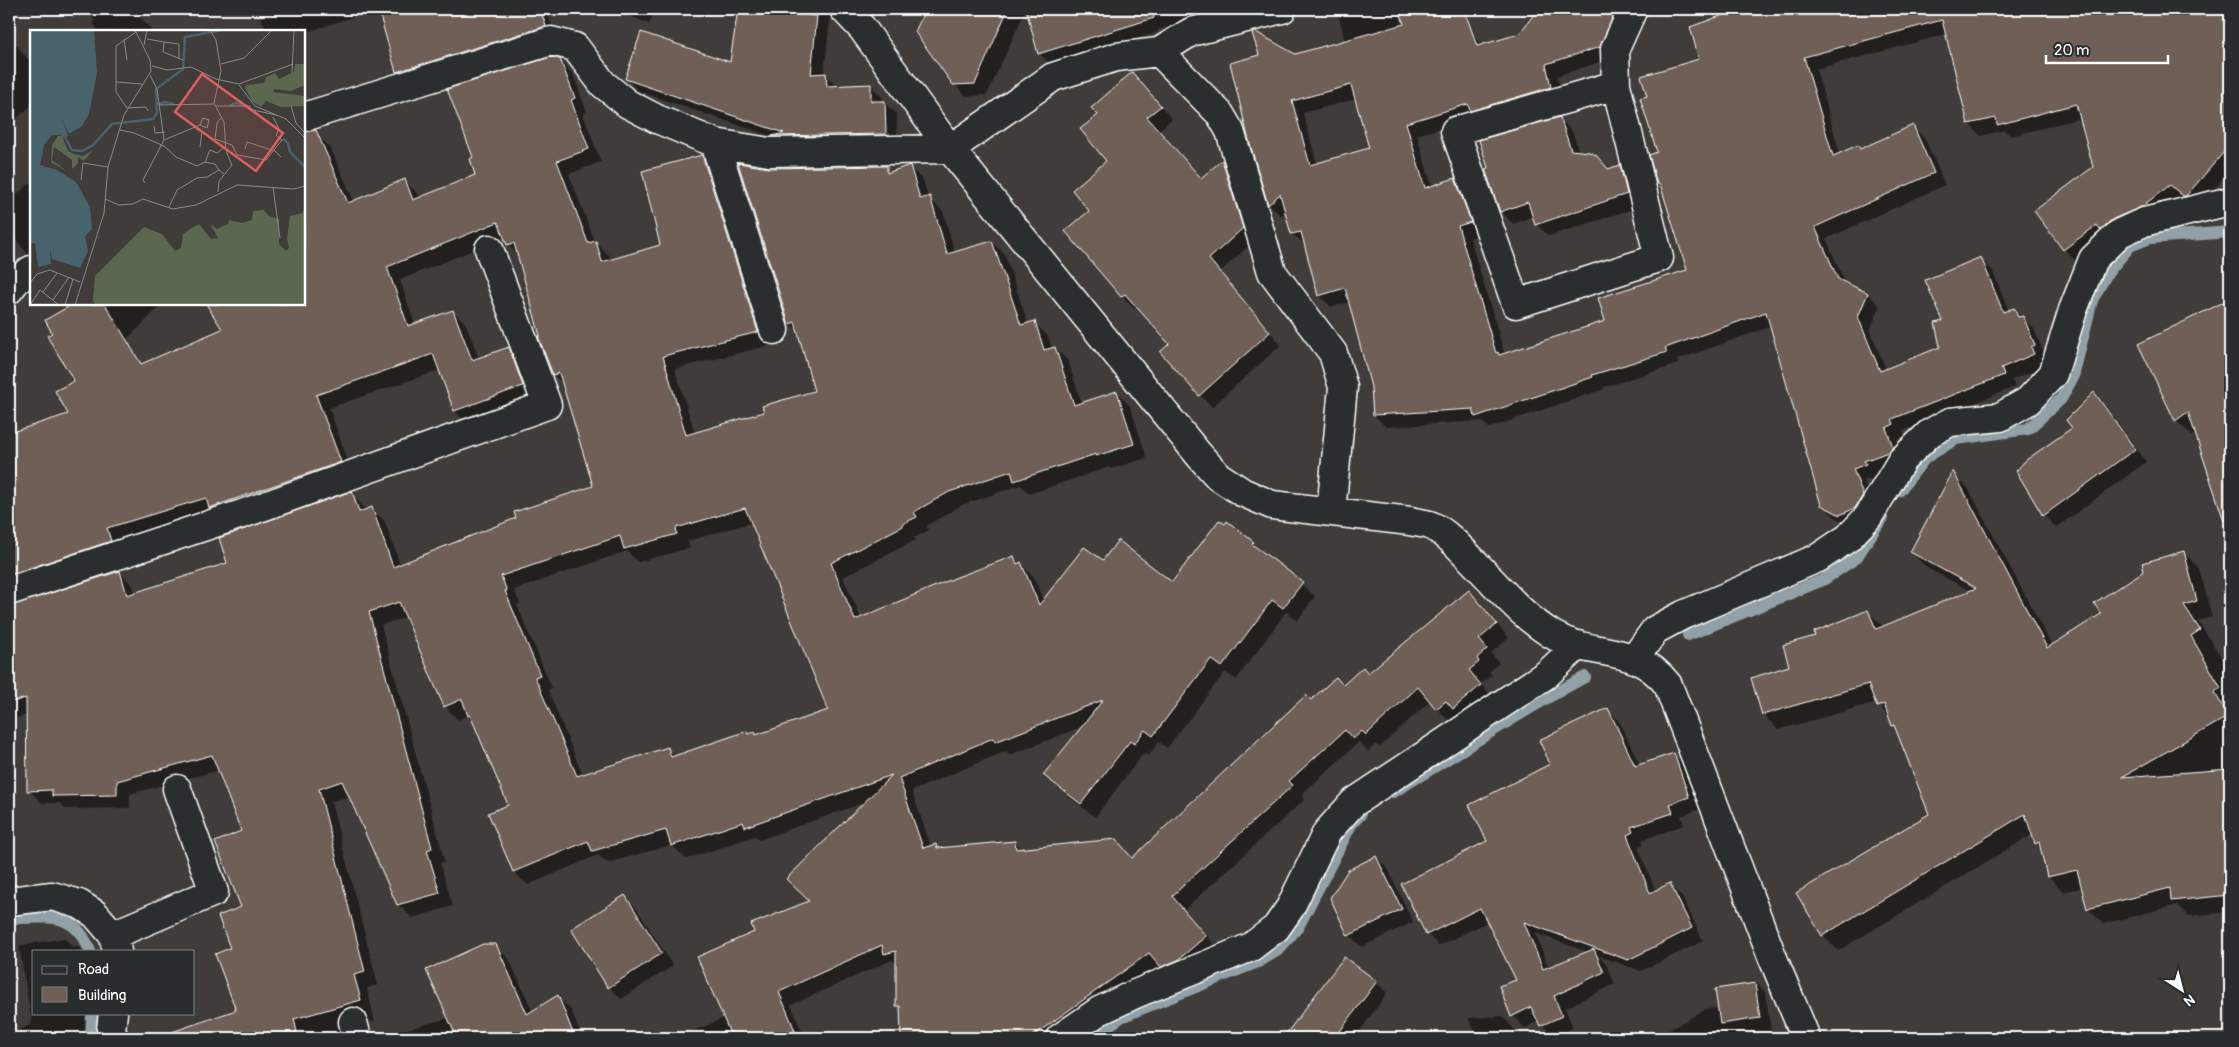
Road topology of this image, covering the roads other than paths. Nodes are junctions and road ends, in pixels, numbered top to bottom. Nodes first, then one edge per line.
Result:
1 (1282, 9) edge
2 (1633, 9) edge
3 (861, 15) edge
4 (1159, 52) junction
5 (1616, 85) junction
6 (305, 117) edge
7 (716, 143) junction
8 (950, 149) junction
9 (2230, 201) edge
10 (488, 249) dead end
11 (30, 271) edge
12 (9, 290) edge
13 (774, 330) dead end
14 (1331, 512) junction
15 (9, 591) edge
16 (1578, 645) junction
17 (1635, 658) junction
18 (177, 789) dead end
19 (9, 901) edge
20 (115, 943) edge
21 (113, 1014) edge
22 (114, 1038) edge
23 (1060, 1038) edge
24 (1806, 1038) edge

1 - 4 street
2 - 5 street
3 - 8 street
4 - 8 street
4 - 14 street
5 - 5 street
6 - 7 street
7 - 8 street
7 - 13 street
8 - 14 street
9 - 17 street
10 - 15 street
11 - 12 street
14 - 16 street
16 - 17 street
16 - 23 street
17 - 24 street
18 - 20 street
19 - 20 street
21 - 22 street

